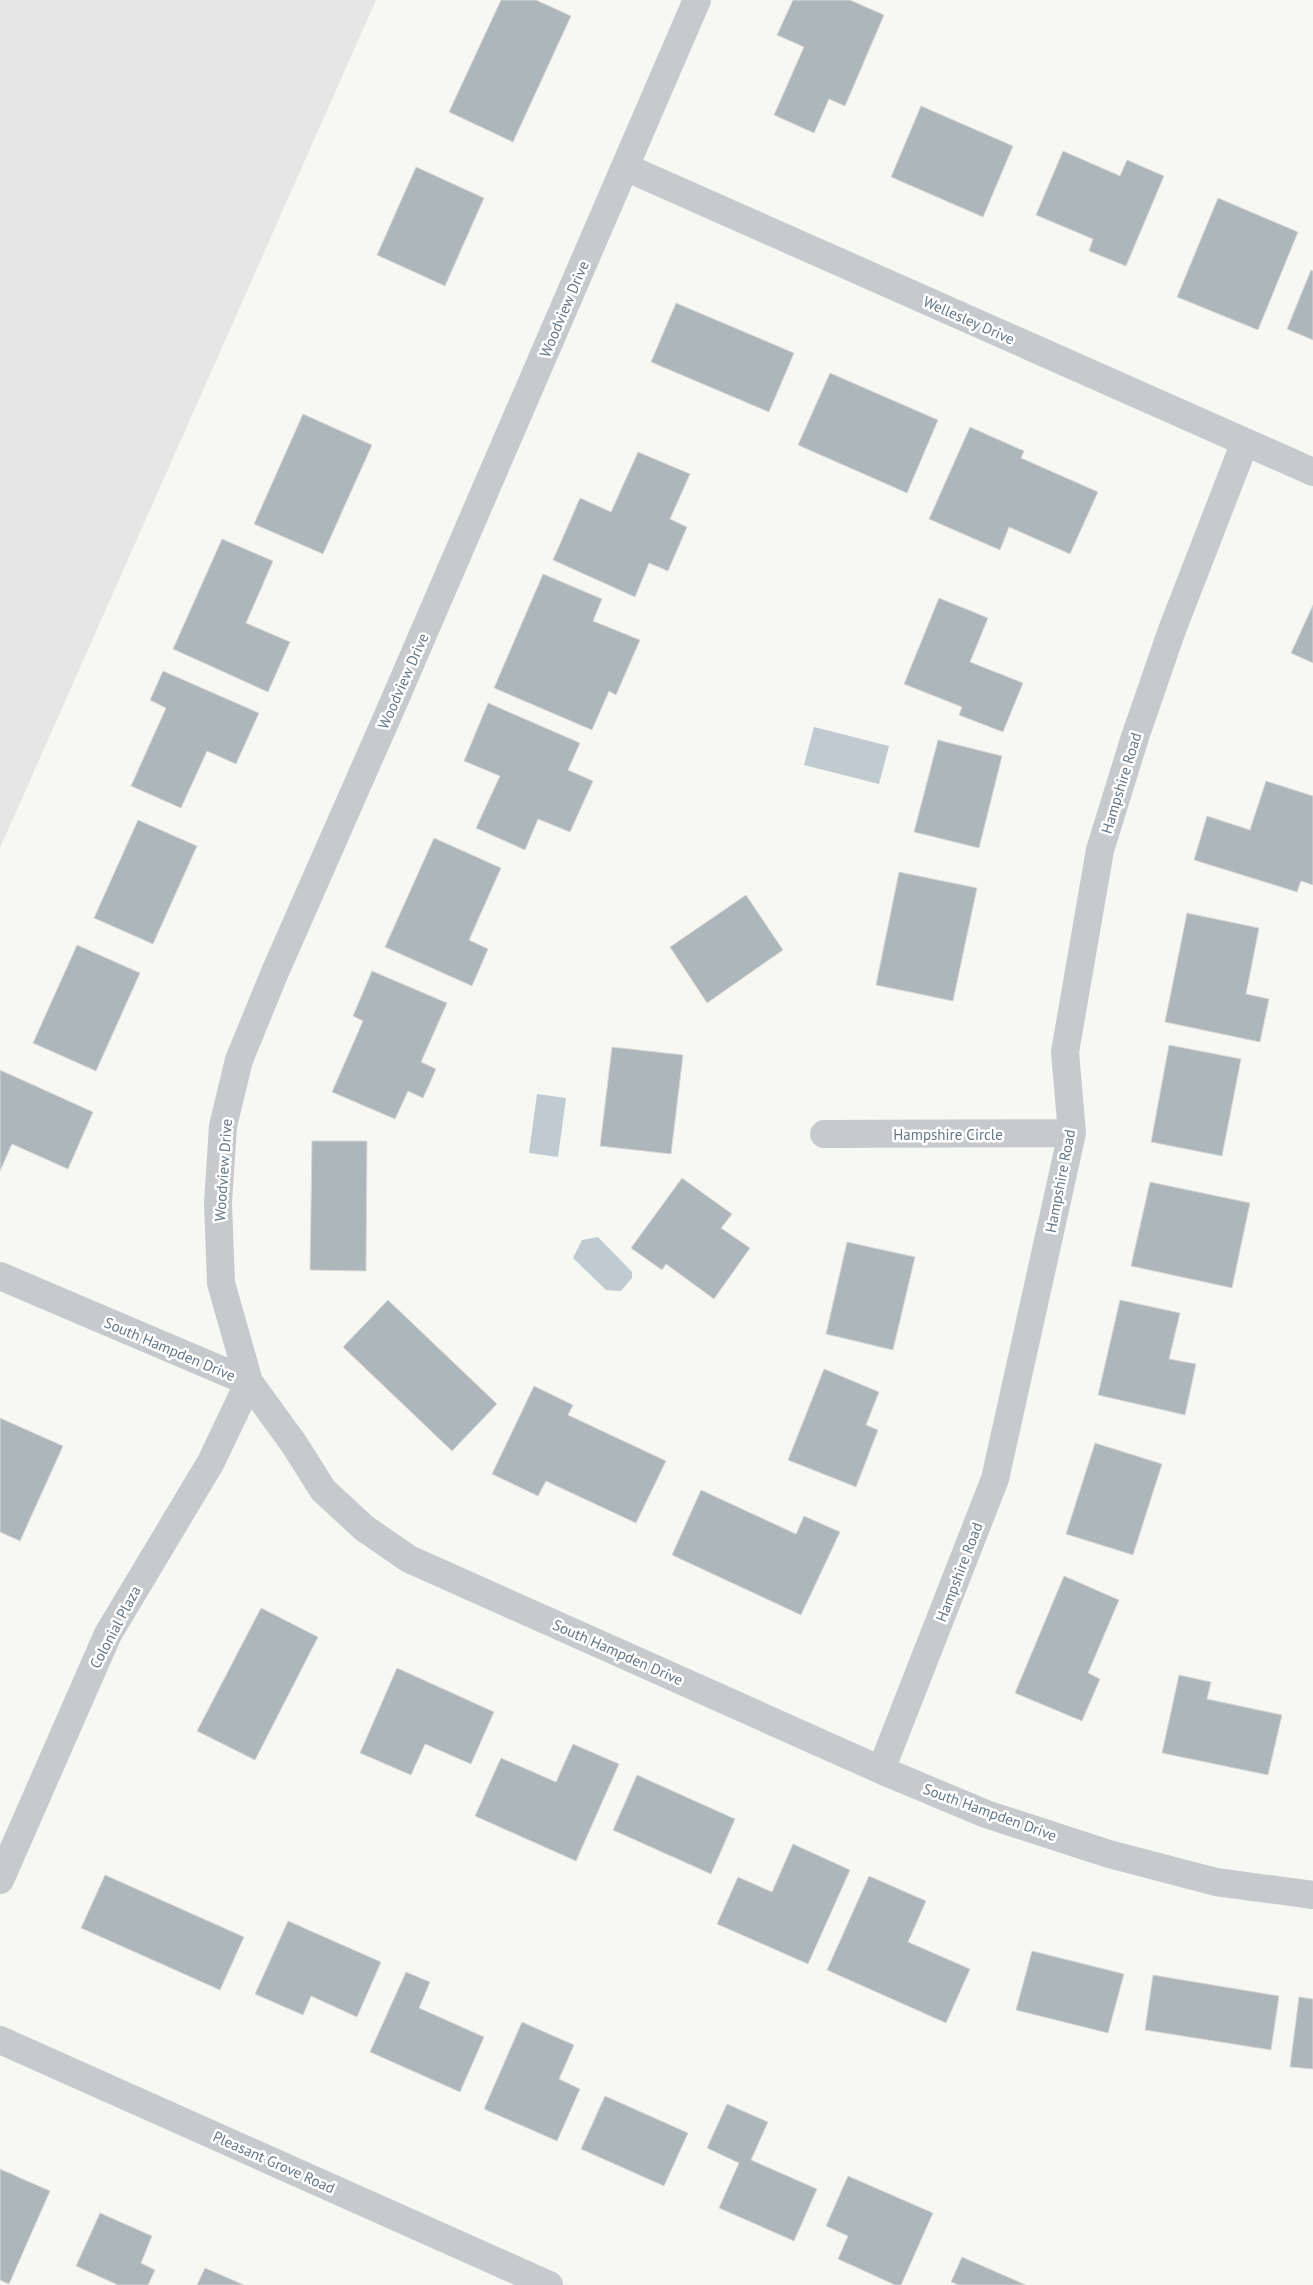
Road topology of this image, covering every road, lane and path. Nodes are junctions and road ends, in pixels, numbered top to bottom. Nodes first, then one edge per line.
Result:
1 (697, 0) edge
2 (626, 167) junction
3 (1245, 442) junction
4 (1313, 472) edge
5 (1072, 1133) junction
6 (824, 1134) dead end
7 (0, 1276) edge
8 (248, 1382) junction
9 (882, 1770) junction
10 (0, 1880) edge
11 (1313, 1895) edge
12 (0, 2040) edge
13 (549, 2285) edge

1 - 2 street, Woodview Drive
2 - 3 street, Wellesley Drive
2 - 8 street, Woodview Drive
3 - 4 street, Wellesley Drive
3 - 5 street, Hampshire Road
5 - 6 street, Hampshire Circle
5 - 9 street, Hampshire Road
7 - 8 street, South Hampden Drive
8 - 9 street, South Hampden Drive
8 - 10 street, Colonial Plaza
9 - 11 street, South Hampden Drive
12 - 13 street, Pleasant Grove Road

